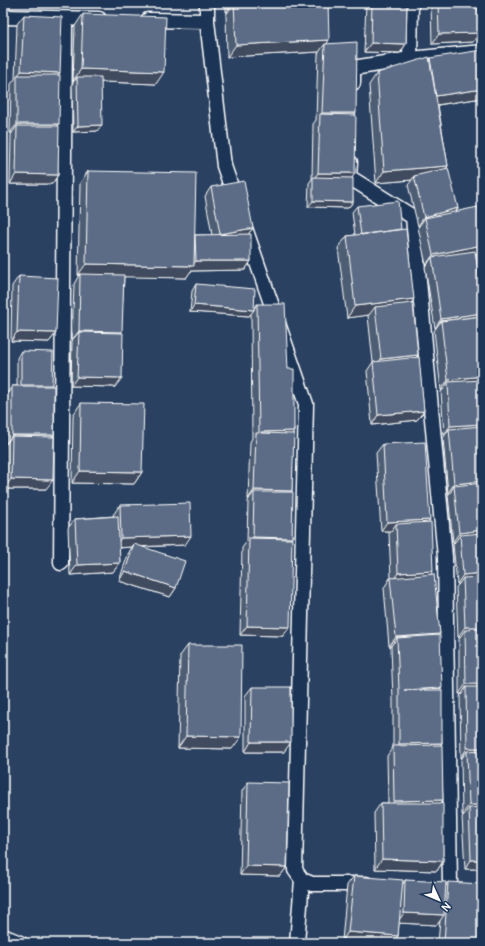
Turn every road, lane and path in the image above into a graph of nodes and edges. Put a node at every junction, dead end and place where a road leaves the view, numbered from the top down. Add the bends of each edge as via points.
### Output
1 (207, 3) edge
2 (411, 3) edge
3 (3, 18) edge
4 (65, 19) junction
5 (113, 20) edge
6 (136, 20) edge
7 (207, 21) junction
8 (482, 52) edge
9 (410, 59) junction
10 (352, 99) edge
11 (350, 146) edge
12 (60, 563) dead end
13 (302, 880) junction
14 (381, 884) edge
15 (435, 885) edge
16 (450, 885) junction
17 (466, 886) edge
18 (3, 936) edge
19 (20, 943) edge
20 (296, 943) edge

1 - 7 street
2 - 9 street
3 - 4 street
4 - 5 street
4 - 12 street
6 - 7 street
7 - 13 street via 224,166 306,404 295,870
8 - 9 street
9 - 10 street via 353,68
11 - 16 street via 349,177 413,217 445,557
13 - 14 street via 312,884
13 - 20 street
15 - 16 street
16 - 17 street
18 - 19 street

